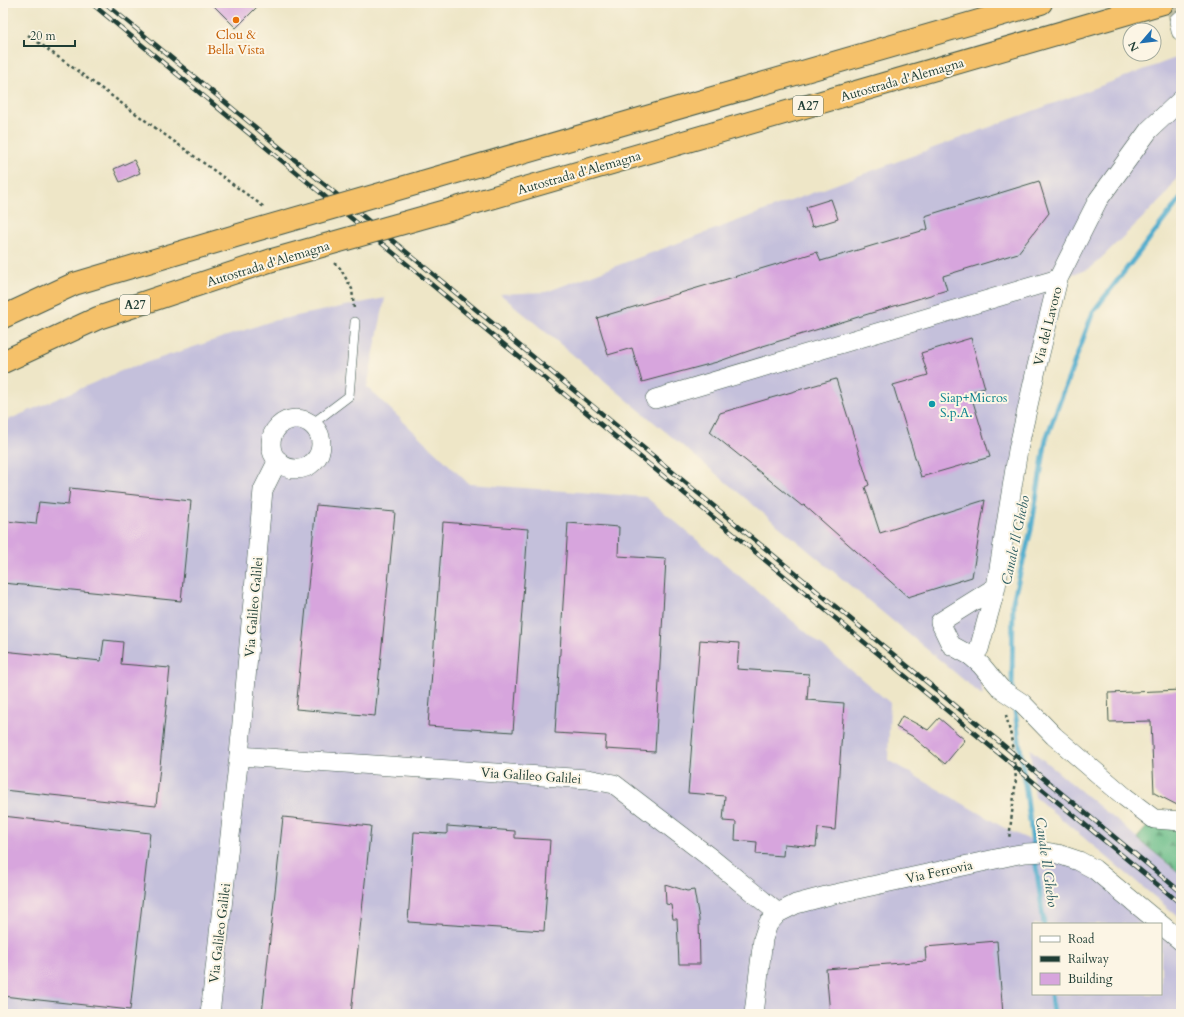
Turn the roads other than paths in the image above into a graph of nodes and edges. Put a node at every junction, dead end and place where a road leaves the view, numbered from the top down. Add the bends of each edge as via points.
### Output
1 (1041, 3) edge
2 (1163, 3) edge
3 (1181, 100) edge
4 (1058, 279) junction
5 (3, 317) edge
6 (355, 322) road end
7 (3, 362) edge
8 (655, 399) dead end
9 (312, 424) junction
10 (278, 460) junction
11 (996, 588) junction
12 (971, 656) junction
13 (239, 756) junction
14 (1181, 821) edge
15 (778, 913) junction
16 (1160, 923) edge
17 (1162, 925) edge
18 (1181, 941) edge
19 (210, 1014) edge
20 (754, 1014) edge

1 - 5 highway, bridge via 74,284
2 - 7 highway, Autostrada d'Alemagna / A27, bridge via 272,260 98,318
3 - 4 street, Via del Lavoro via 1150,130 1098,200
4 - 8 street
4 - 11 street, Via del Lavoro via 1018,450
6 - 9 lane via 349,396
9 - 10 street via 297,419 281,424 272,437 271,445
9 - 10 street via 321,438 319,454 315,461 300,469 292,469
10 - 13 street, Via Galileo Galilei via 263,490
11 - 12 street, Via del Lavoro via 979,649
11 - 12 street via 940,622 951,645
12 - 14 street via 1001,689 1022,702 1054,736 1125,797 1154,819
13 - 15 street, Via Galileo Galilei via 588,779 614,784 712,858
13 - 19 street, Via Galileo Galilei
15 - 16 street, Via Ferrovia via 796,904 830,895 1020,854 1046,852 1094,868
15 - 20 street, Via Ferrovia via 768,924 763,939
17 - 18 street, Via Ferrovia

